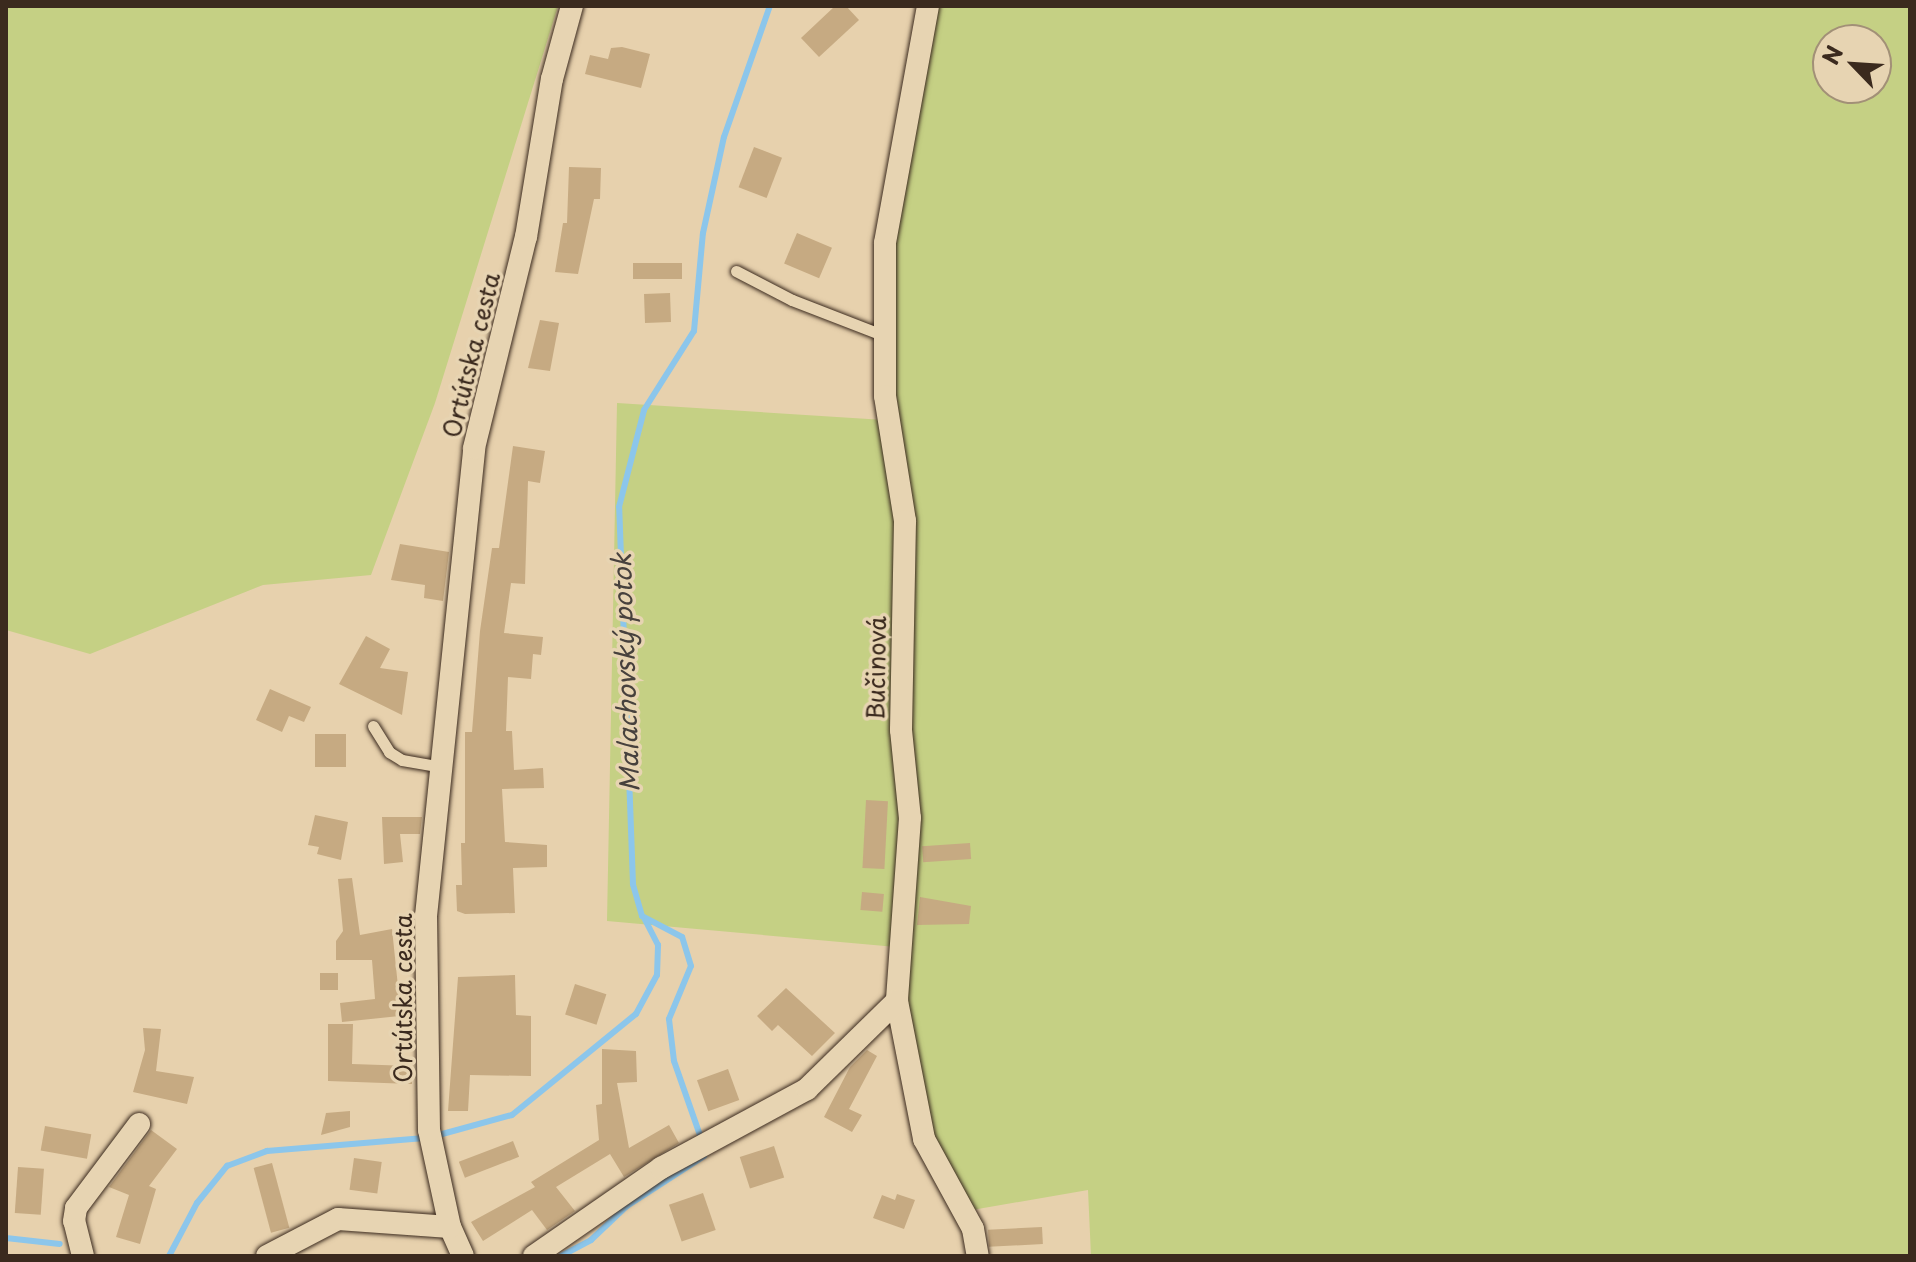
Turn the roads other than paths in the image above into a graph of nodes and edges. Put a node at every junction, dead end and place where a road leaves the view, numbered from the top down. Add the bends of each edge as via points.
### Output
1 (572, 6) edge
2 (928, 6) edge
3 (736, 271) dead end
4 (885, 336) junction
5 (373, 726) dead end
6 (441, 767) junction
7 (897, 1001) junction
8 (139, 1124) dead end
9 (450, 1227) junction
10 (83, 1256) edge
11 (267, 1256) edge
12 (463, 1256) edge
13 (534, 1256) edge
14 (978, 1256) edge

1 - 6 street, Ortútska cesta via 550,91 526,237 474,448
2 - 4 street, Bučinová via 885,243
3 - 4 lane via 792,300
4 - 7 street, Bučinová via 885,396 905,521 901,730 910,818
5 - 6 lane via 389,752 402,760
6 - 9 street, Ortútska cesta via 424,960 430,1138
7 - 13 street via 807,1089 701,1145
7 - 14 street, Bučinová via 924,1139 973,1229
8 - 10 street via 76,1208
9 - 11 street via 338,1219
9 - 12 street, Ortútska cesta

